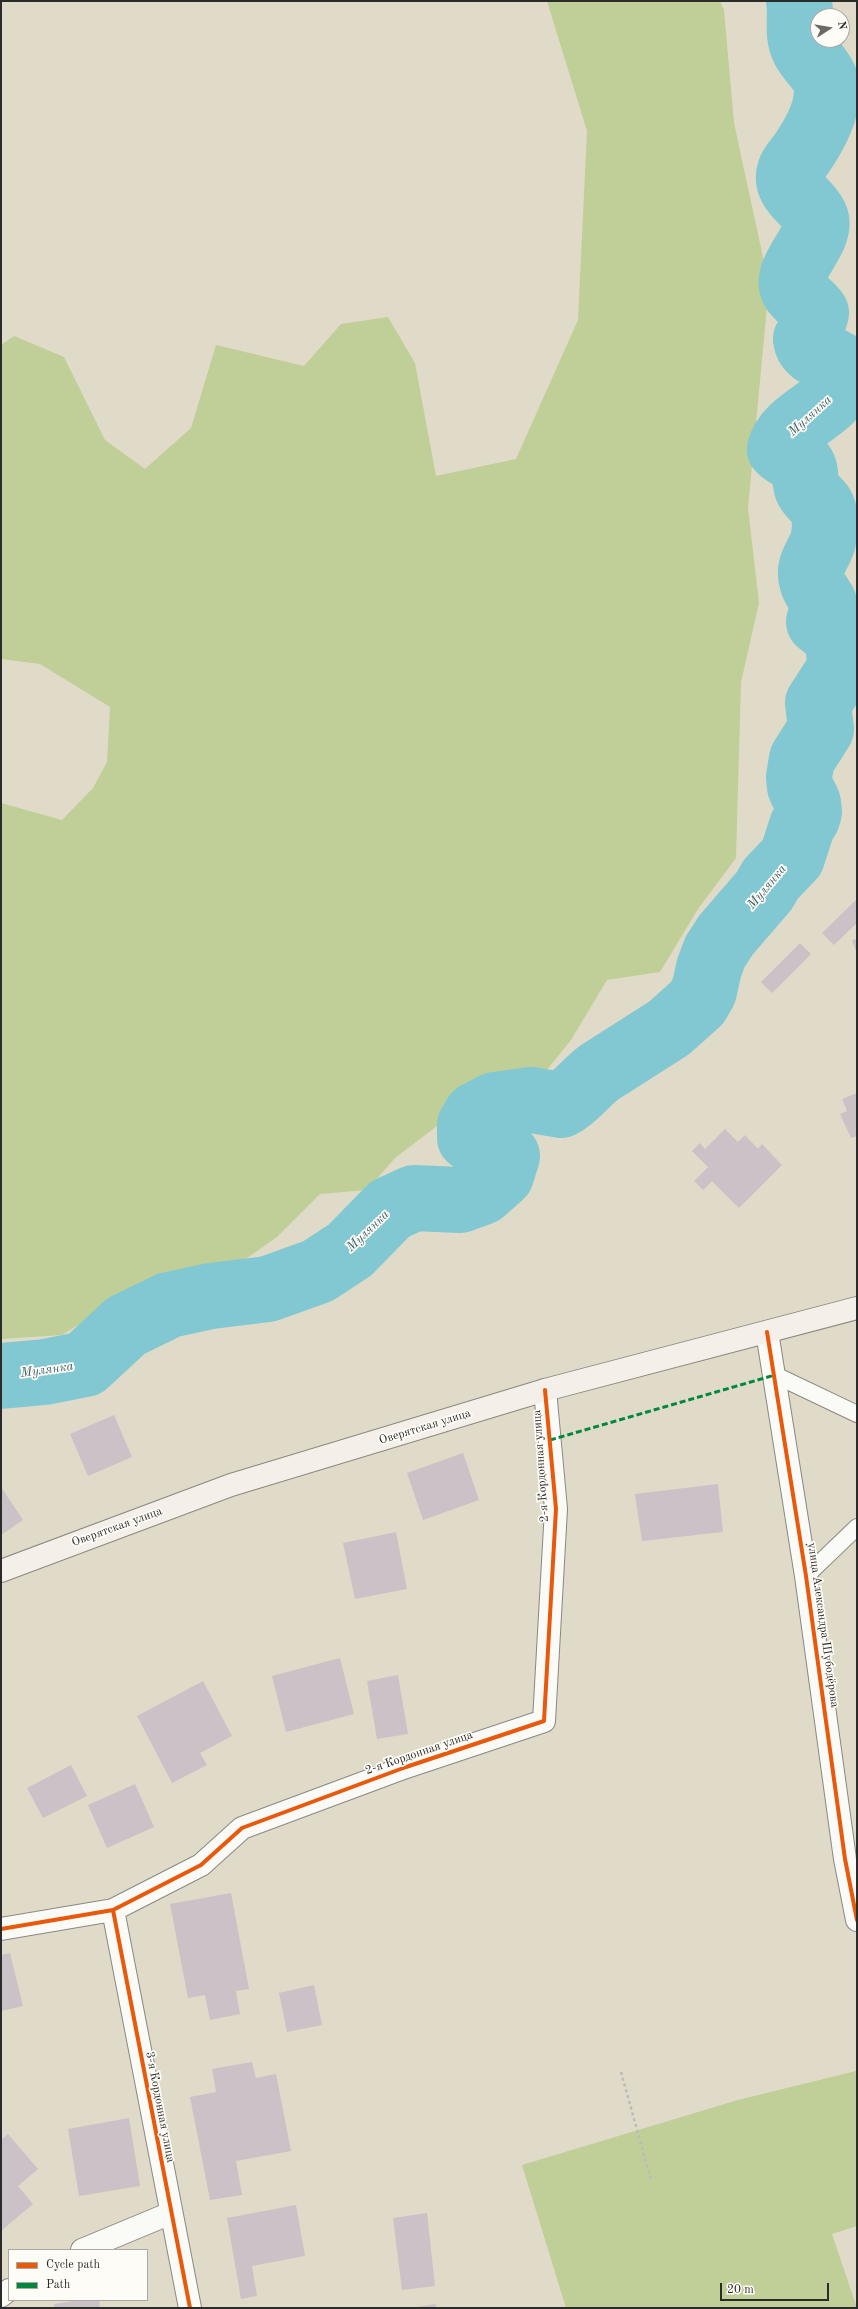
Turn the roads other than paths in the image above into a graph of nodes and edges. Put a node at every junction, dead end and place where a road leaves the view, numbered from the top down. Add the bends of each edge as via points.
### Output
1 (857, 1308) edge
2 (767, 1332) junction
3 (775, 1375) junction
4 (545, 1390) junction
5 (857, 1414) edge
6 (857, 1527) edge
7 (1, 1571) edge
8 (806, 1576) junction
9 (113, 1910) junction
10 (857, 1916) edge
11 (1, 1929) edge
12 (171, 2213) junction
13 (84, 2249) edge
14 (190, 2308) edge

1 - 2 main road, Оверятская улица
2 - 3 street, улица Александра Шубодёрова
2 - 4 main road, Оверятская улица
3 - 5 lane
3 - 8 street, улица Александра Шубодёрова
4 - 7 main road, Оверятская улица via 231,1485
4 - 9 street, 2-я Кордонная улица via 556,1509 544,1721 406,1767 242,1828 201,1865
6 - 8 lane
8 - 10 street, улица Александра Шубодёрова via 845,1858
9 - 11 street, 2-я Кордонная улица
9 - 12 street, 3-я Кордонная улица
12 - 13 street
12 - 14 street, 3-я Кордонная улица

